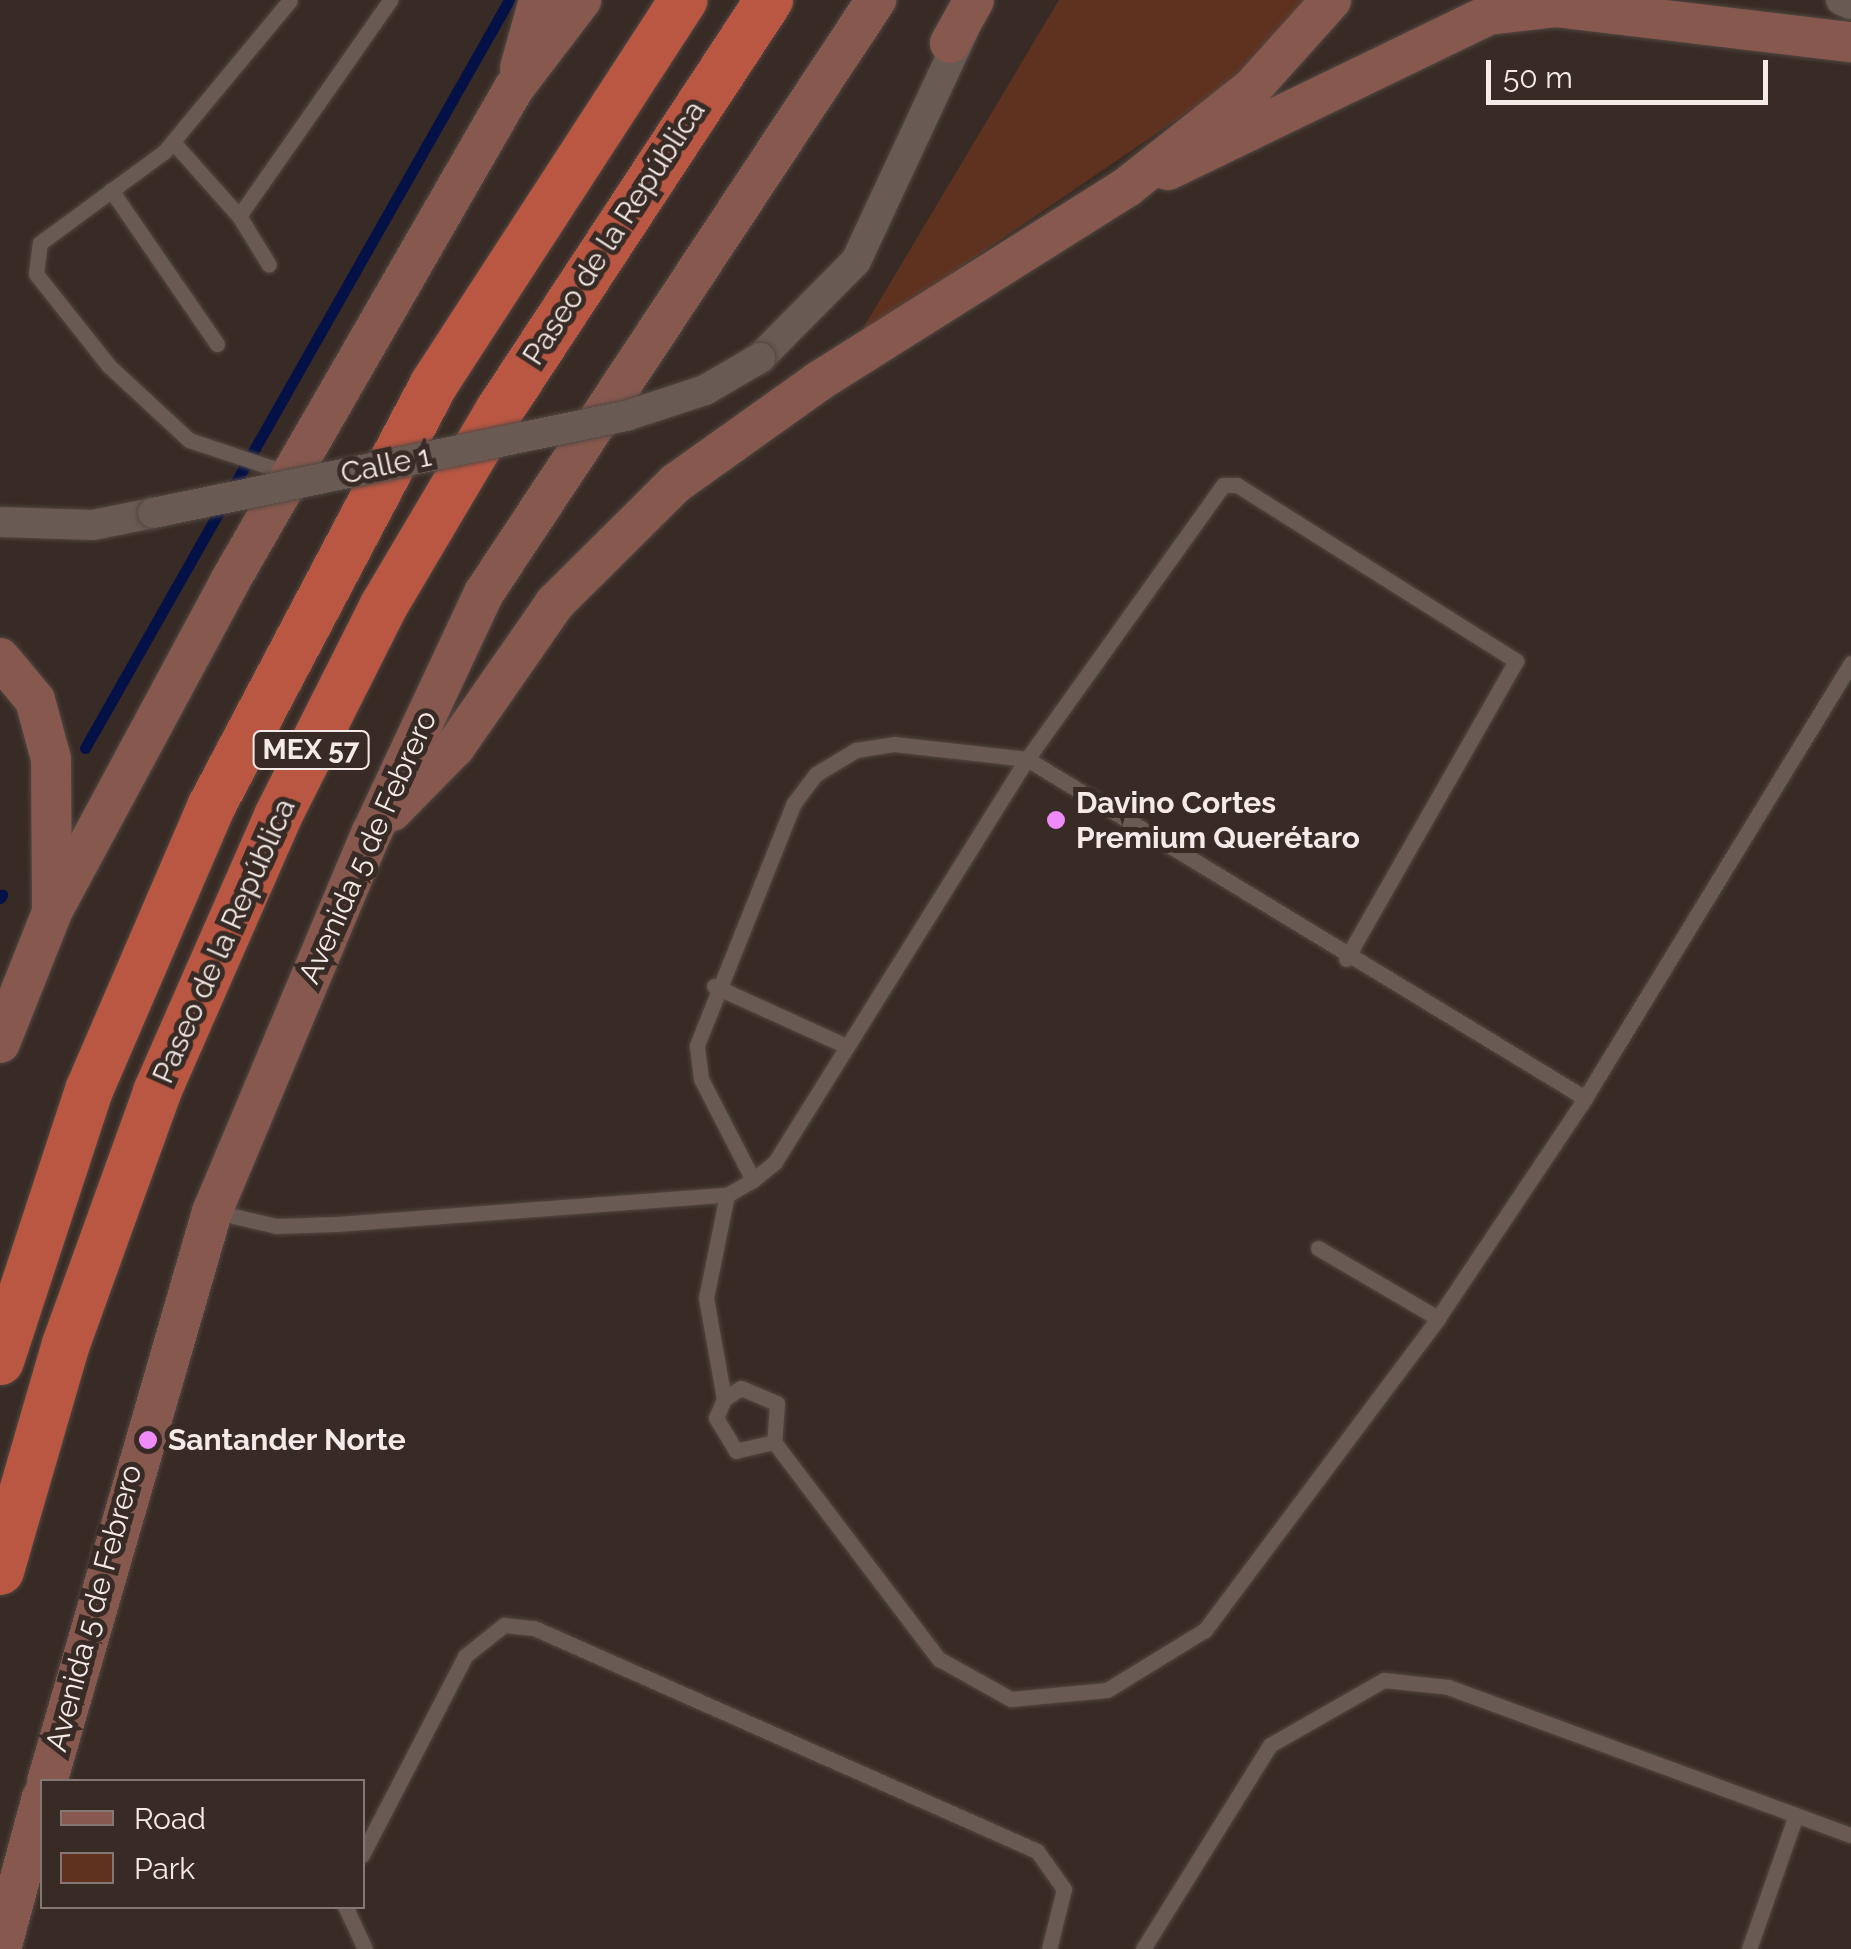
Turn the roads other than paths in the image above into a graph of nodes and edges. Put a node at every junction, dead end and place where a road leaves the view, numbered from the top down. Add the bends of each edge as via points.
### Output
1 (290, 0) edge
2 (390, 0) edge
3 (539, 0) edge
4 (581, 0) edge
5 (683, 0) edge
6 (769, 0) edge
7 (876, 0) edge
8 (974, 0) edge
9 (990, 0) edge
10 (1330, 0) edge
11 (1840, 0) edge
12 (1851, 4) edge
13 (1851, 42) edge
14 (950, 44) junction
15 (514, 88) junction
16 (174, 142) junction
17 (1127, 187) junction
18 (110, 190) junction
19 (239, 216) junction
20 (269, 265) dead end
21 (218, 344) dead end
22 (292, 474) junction
23 (0, 522) edge
24 (0, 658) edge
25 (1851, 662) edge
26 (1027, 759) junction
27 (372, 832) junction
28 (52, 912) junction
29 (1346, 959) junction
30 (714, 986) junction
31 (0, 1042) edge
32 (846, 1046) junction
33 (1585, 1098) junction
34 (753, 1180) junction
35 (727, 1195) junction
36 (212, 1212) junction
37 (1318, 1248) dead end
38 (1438, 1318) junction
39 (0, 1360) edge
40 (724, 1399) junction
41 (774, 1442) junction
42 (0, 1571) edge
43 (47, 1779) edge
44 (40, 1803) edge
45 (1796, 1815) junction
46 (1851, 1835) edge
47 (365, 1849) edge
48 (346, 1909) edge
49 (1, 1949) edge
50 (365, 1949) edge
51 (1049, 1949) edge
52 (1143, 1949) edge
53 (1749, 1949) edge

1 - 16 lane
2 - 19 lane
3 - 15 main road
4 - 15 main road
5 - 39 highway, Paseo de la República / MEX 57 via 434,384 211,808 90,1088
6 - 42 highway, Paseo de la República / MEX 57 via 499,411 383,607 278,816 157,1092 66,1344
7 - 27 main road, Avenida 5 de Febrero via 484,593
8 - 14 main road
9 - 14 street
10 - 17 main road via 1253,87
11 - 12 street
13 - 17 main road via 1556,7 1488,14
14 - 23 street, Calle 1, bridge via 890,200 856,261 760,358 705,390 626,416 93,525
15 - 22 main road
16 - 18 lane
16 - 19 lane
17 - 27 main road via 818,381 676,483 555,603 456,747
18 - 21 lane
18 - 22 lane via 40,243 36,274 110,366 189,440
19 - 20 lane
22 - 28 main road
24 - 28 main road via 35,700 51,759
25 - 33 lane
26 - 29 lane
26 - 29 lane via 1223,485 1237,485 1512,655 1514,668
26 - 30 lane via 894,744 856,750 816,774
26 - 32 lane
27 - 36 main road, Avenida 5 de Febrero
28 - 31 main road
29 - 33 lane
30 - 32 lane
30 - 34 lane via 697,1044 700,1079
32 - 34 lane
33 - 38 lane
34 - 35 lane
35 - 36 lane via 306,1225
35 - 40 lane via 706,1298
36 - 43 main road, Avenida 5 de Febrero
37 - 38 lane
38 - 41 lane via 1205,1630 1107,1690 1011,1699 939,1659
40 - 41 lane via 741,1388 777,1403
40 - 41 lane via 720,1438 757,1453
44 - 49 main road
45 - 46 lane
45 - 52 lane via 1448,1687 1384,1680 1270,1746
45 - 53 lane
47 - 51 lane via 465,1656 504,1626 534,1628 1036,1851 1064,1889
48 - 50 lane

